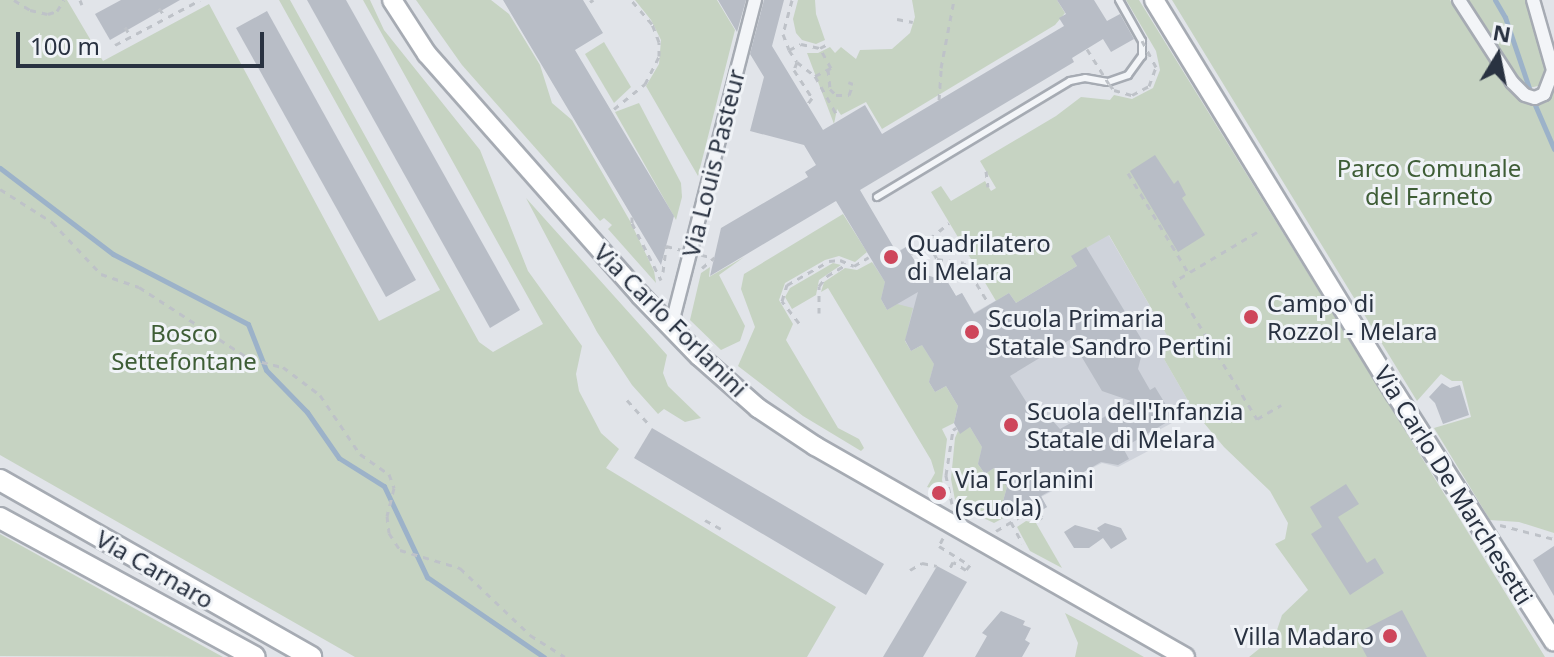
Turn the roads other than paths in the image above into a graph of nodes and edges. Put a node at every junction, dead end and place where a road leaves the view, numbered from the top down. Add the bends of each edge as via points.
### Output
1 (392, 0) edge
2 (755, 0) edge
3 (1119, 0) edge
4 (1154, 0) edge
5 (1459, 0) edge
6 (1533, 0) edge
7 (877, 197) dead end
8 (671, 327) junction
9 (0, 480) edge
10 (0, 518) edge
11 (241, 618) junction
12 (188, 621) junction
13 (1554, 642) edge
14 (255, 657) edge
15 (311, 657) edge
16 (1185, 657) edge

1 - 8 main road, Via Carlo Forlanini via 447,76
2 - 8 street, Via Louis Pasteur
3 - 7 lane via 1142,41 1142,56 1120,81 1070,81
4 - 13 main road, Via Carlo De Marchesetti
5 - 6 street via 1512,82 1535,98 1544,94 1553,70
8 - 16 main road, Via Carlo Forlanini via 758,408 815,446
9 - 11 main road, Via Carnaro
10 - 12 main road
11 - 12 main road via 230,626
11 - 15 main road, Via Carnaro
12 - 14 main road

